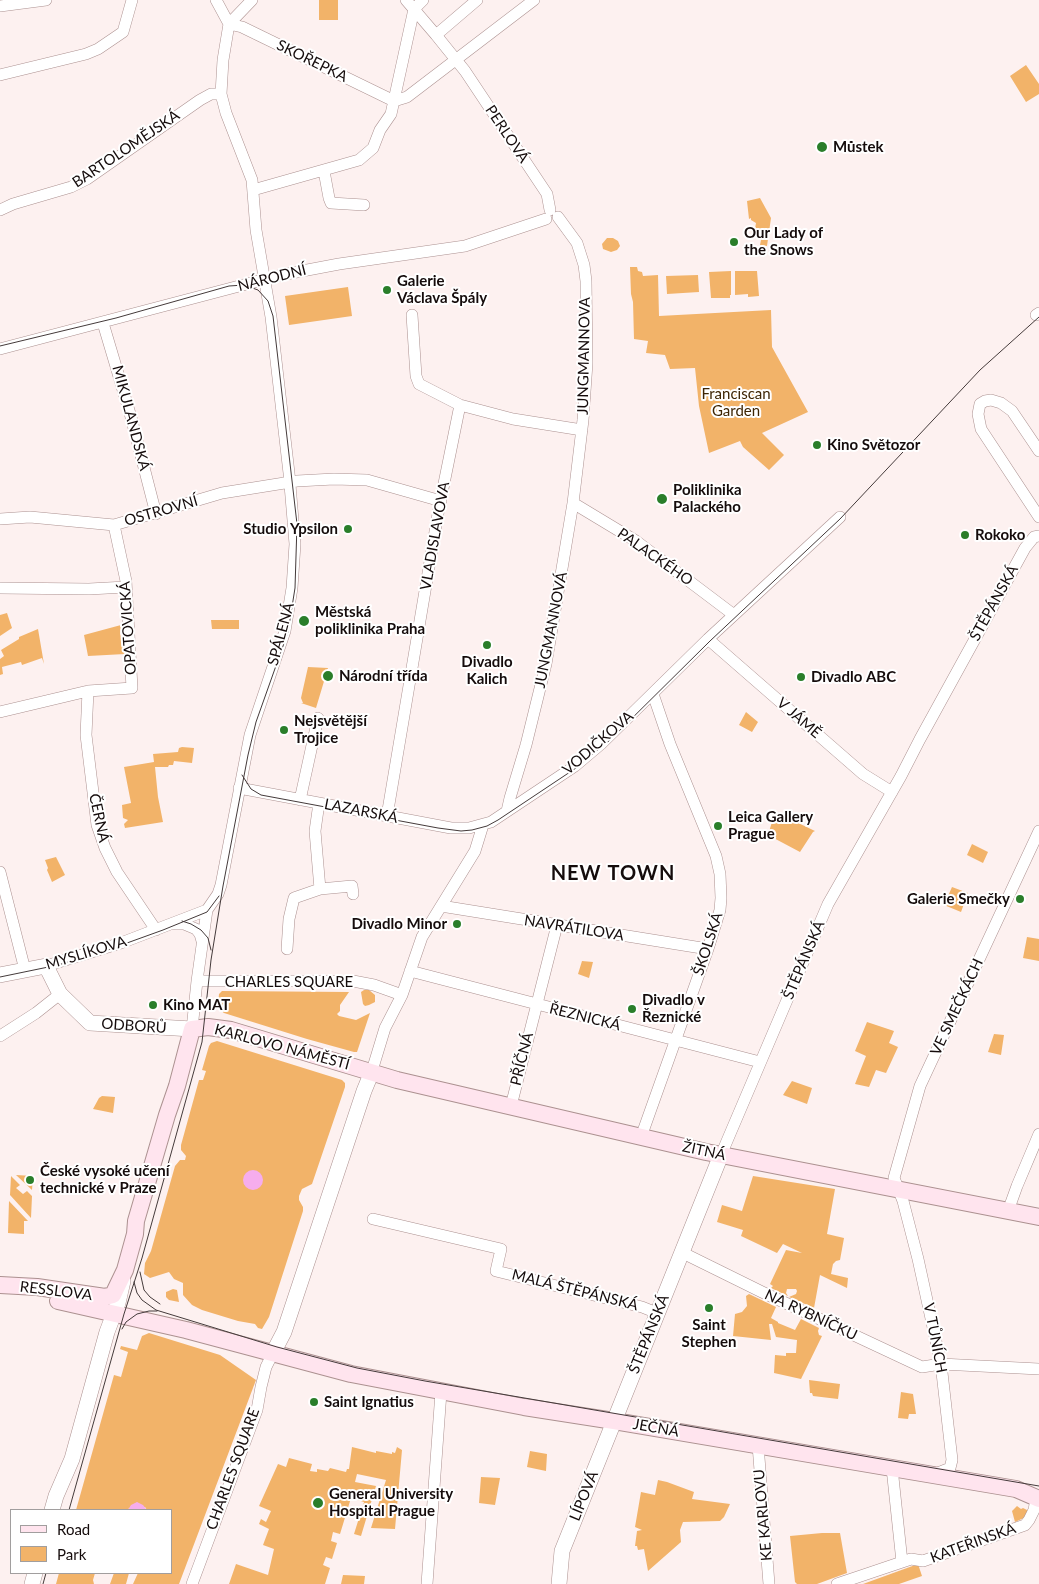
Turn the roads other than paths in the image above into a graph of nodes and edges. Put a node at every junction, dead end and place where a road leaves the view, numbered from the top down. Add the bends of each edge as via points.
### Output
1 (46, 0) edge
2 (132, 0) edge
3 (216, 0) edge
4 (252, 0) edge
5 (424, 0) edge
6 (477, 0) edge
7 (534, 0) edge
8 (410, 4) edge
9 (0, 6) edge
10 (230, 24) junction
11 (436, 34) junction
12 (457, 60) junction
13 (0, 75) edge
14 (221, 94) junction
15 (394, 101) junction
16 (324, 171) junction
17 (253, 190) junction
18 (364, 205) dead end
19 (0, 210) edge
20 (552, 215) junction
21 (265, 279) junction
22 (412, 315) dead end
23 (103, 322) junction
24 (0, 349) edge
25 (460, 405) junction
26 (582, 430) junction
27 (1039, 452) edge
28 (290, 482) junction
29 (441, 501) junction
30 (573, 503) junction
31 (156, 514) junction
32 (840, 517) dead end
33 (1039, 517) edge
34 (0, 519) edge
35 (114, 525) junction
36 (1039, 536) edge
37 (126, 587) junction
38 (0, 588) edge
39 (734, 615) junction
40 (708, 639) junction
41 (88, 691) junction
42 (653, 694) junction
43 (0, 712) edge
44 (318, 718) dead end
45 (239, 788) junction
46 (892, 792) junction
47 (300, 800) junction
48 (319, 803) junction
49 (507, 812) junction
50 (387, 816) junction
51 (482, 825) junction
52 (1039, 831) edge
53 (0, 872) edge
54 (320, 889) junction
55 (353, 894) dead end
56 (441, 906) junction
57 (207, 910) junction
58 (171, 924) junction
59 (557, 925) junction
60 (156, 930) junction
61 (202, 941) junction
62 (287, 949) dead end
63 (708, 949) junction
64 (46, 966) junction
65 (25, 970) junction
66 (410, 971) junction
67 (0, 975) edge
68 (197, 981) junction
69 (60, 994) junction
70 (402, 995) junction
71 (536, 1005) junction
72 (192, 1029) junction
73 (0, 1036) edge
74 (674, 1040) junction
75 (760, 1062) junction
76 (371, 1074) junction
77 (510, 1106) junction
78 (1039, 1134) edge
79 (641, 1137) junction
80 (721, 1155) junction
81 (899, 1189) junction
82 (1008, 1211) junction
83 (1039, 1217) edge
84 (373, 1219) dead end
85 (682, 1253) junction
86 (125, 1270) junction
87 (0, 1285) edge
88 (0, 1294) edge
89 (657, 1313) junction
90 (114, 1314) junction
91 (273, 1353) junction
92 (941, 1364) junction
93 (1039, 1369) edge
94 (441, 1392) junction
95 (616, 1415) junction
96 (758, 1445) junction
97 (892, 1468) junction
98 (930, 1475) junction
99 (1037, 1499) edge
100 (52, 1509) edge
101 (902, 1562) junction
102 (192, 1584) edge
103 (427, 1584) edge
104 (559, 1584) edge
105 (769, 1584) edge
106 (837, 1584) edge

1 - 9 street
2 - 13 street via 123,32 98,49
3 - 10 street
4 - 10 street
5 - 8 street
6 - 11 street
7 - 12 street
8 - 11 street, PERLOVÁ
8 - 15 street
10 - 14 street, SPÁLENÁ
10 - 15 street, SKOŘEPKA
11 - 12 street, PERLOVÁ
12 - 15 street via 407,97
12 - 20 street, PERLOVÁ via 547,194
14 - 17 street, SPÁLENÁ
14 - 19 street, BARTOLOMĚJSKÁ via 211,94 200,100 71,188
15 - 16 street via 391,114 368,154
16 - 17 street
16 - 18 street via 332,203
17 - 21 street, SPÁLENÁ
20 - 21 street, NÁRODNÍ via 450,250 339,264
20 - 26 street, JUNGMANNOVA via 571,232 584,265 587,363
21 - 23 street, NÁRODNÍ
21 - 28 street, SPÁLENÁ
22 - 25 street via 419,384
23 - 24 street, NÁRODNÍ
23 - 31 street, MIKULANDSKÁ
25 - 26 street via 513,419
25 - 29 street, VLADISLAVOVA
26 - 30 street, JUNGMANNOVA
27 - 33 street via 1012,411 991,400 980,404 981,429
28 - 29 street, OSTROVNÍ via 367,480
28 - 31 street, OSTROVNÍ via 222,493
28 - 45 street, SPÁLENÁ via 295,540 289,609 282,642 254,721
29 - 50 street, VLADISLAVOVA
30 - 39 street, PALACKÉHO via 636,541
30 - 49 street, JUNGMANNOVÁ via 546,664
31 - 35 street, OSTROVNÍ
32 - 39 street, VODIČKOVA
34 - 35 street, OSTROVNÍ via 30,517
35 - 37 street, OPATOVICKÁ
36 - 46 street, ŠTĚPÁNSKÁ via 1028,543 1017,561
37 - 38 street
37 - 41 street, OPATOVICKÁ via 132,688
39 - 40 street, VODIČKOVA
40 - 42 street, VODIČKOVA
40 - 46 street, V JÁMĚ via 863,774
41 - 43 street, OPATOVICKÁ
41 - 60 street, ČERNÁ via 86,735 97,825 117,872
42 - 49 street, VODIČKOVA via 575,766
42 - 63 street, ŠKOLSKÁ via 716,856 720,874 721,903
44 - 47 street
45 - 47 street, LAZARSKÁ
45 - 57 street, SPÁLENÁ via 221,885
46 - 75 street, ŠTĚPÁNSKÁ via 828,904
47 - 48 street, LAZARSKÁ
48 - 50 street, LAZARSKÁ
48 - 54 street via 315,831
49 - 51 street, VODIČKOVA
50 - 51 street, LAZARSKÁ via 451,828
51 - 56 street via 475,851
52 - 81 street, VE SMEČKÁCH via 920,1086 894,1178
53 - 65 street
54 - 55 street via 352,886
54 - 62 street via 294,898
56 - 59 street, NAVRÁTILOVA
56 - 66 street via 422,937
57 - 58 street, MYSLÍKOVA
57 - 61 street, SPÁLENÁ
58 - 60 street, MYSLÍKOVA
58 - 61 street via 192,927
59 - 63 street, NAVRÁTILOVA
59 - 71 street, PŘÍČNÁ
60 - 64 street, MYSLÍKOVA
61 - 68 street, SPÁLENÁ
63 - 74 street, ŠKOLSKÁ
64 - 65 street, MYSLÍKOVA
64 - 69 street, ODBORŮ
65 - 67 street, MYSLÍKOVA
66 - 70 street
66 - 71 street, ŘEZNICKÁ
68 - 70 street, CHARLES SQUARE via 353,981
68 - 72 street
69 - 72 street, ODBORŮ via 90,1023
69 - 73 street
70 - 76 street, CHARLES SQUARE via 386,1028
71 - 74 street, ŘEZNICKÁ
71 - 77 street, PŘÍČNÁ
72 - 76 main road, KARLOVO NÁMĚSTÍ via 212,1027 231,1030
72 - 86 main road
74 - 75 street, ŘEZNICKÁ
74 - 79 street, ŠKOLSKÁ
75 - 80 street, ŠTĚPÁNSKÁ
76 - 77 main road, ŽITNÁ
76 - 91 street, CHARLES SQUARE via 284,1332
77 - 79 main road, ŽITNÁ
78 - 82 street
79 - 80 main road, ŽITNÁ
80 - 81 main road, ŽITNÁ
80 - 85 street, ŠTĚPÁNSKÁ
81 - 82 main road, ŽITNÁ
81 - 92 street, V TŮNÍCH
82 - 83 main road, ŽITNÁ
84 - 89 street, MALÁ ŠTĚPÁNSKÁ via 501,1249 496,1271
85 - 89 street, ŠTĚPÁNSKÁ
85 - 92 street, NA RYBNÍČKU via 922,1367
86 - 87 main road, RESSLOVA via 115,1292 108,1297
86 - 90 street
88 - 90 main road, RESSLOVA via 44,1298
89 - 95 street, ŠTĚPÁNSKÁ
90 - 91 main road
90 - 100 street via 72,1459
91 - 94 main road, JEČNÁ via 351,1374
91 - 102 street, CHARLES SQUARE via 260,1387 257,1410
92 - 93 street, NA RYBNÍČKU
92 - 98 street, V TŮNÍCH via 952,1460 950,1468
94 - 95 main road, JEČNÁ
94 - 103 street
95 - 96 main road, JEČNÁ
95 - 104 street, LÍPOVÁ via 562,1551
96 - 97 main road, JEČNÁ
96 - 105 street, KE KARLOVU
97 - 98 main road, JEČNÁ
97 - 101 street
98 - 99 main road, JEČNÁ via 1016,1489
99 - 101 street, KATEŘINSKÁ via 1030,1520 1025,1524 923,1561 911,1559
101 - 106 street, KATEŘINSKÁ

